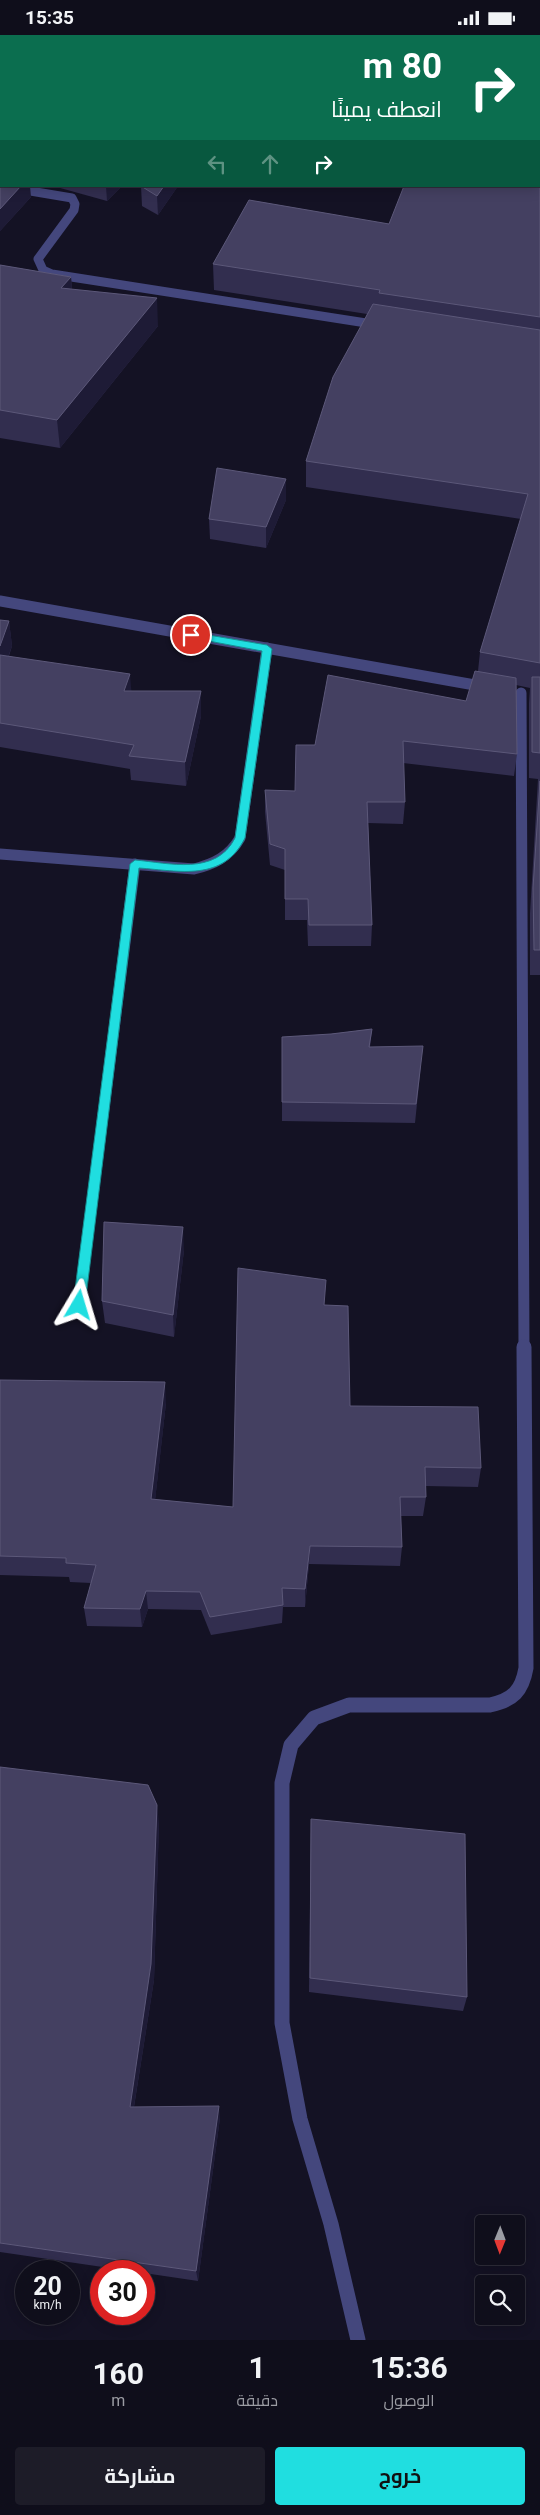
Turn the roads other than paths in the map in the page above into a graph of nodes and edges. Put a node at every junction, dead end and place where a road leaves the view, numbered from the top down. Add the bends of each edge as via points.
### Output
1 (0, 187) edge
2 (384, 326) edge
3 (0, 601) edge
4 (267, 649) junction
5 (0, 854) edge
6 (135, 864) junction
7 (79, 1305) dead end
8 (358, 2340) edge

1 - 2 street via 72,198 74,210 38,259 43,270 52,275
3 - 4 street
4 - 6 street via 240,838 235,848 218,861 194,869
4 - 8 street via 516,692 524,1686 508,1702 490,1705 349,1705 314,1718 291,1745 282,1783 282,2023 300,2119 331,2224
5 - 6 street
6 - 7 street

